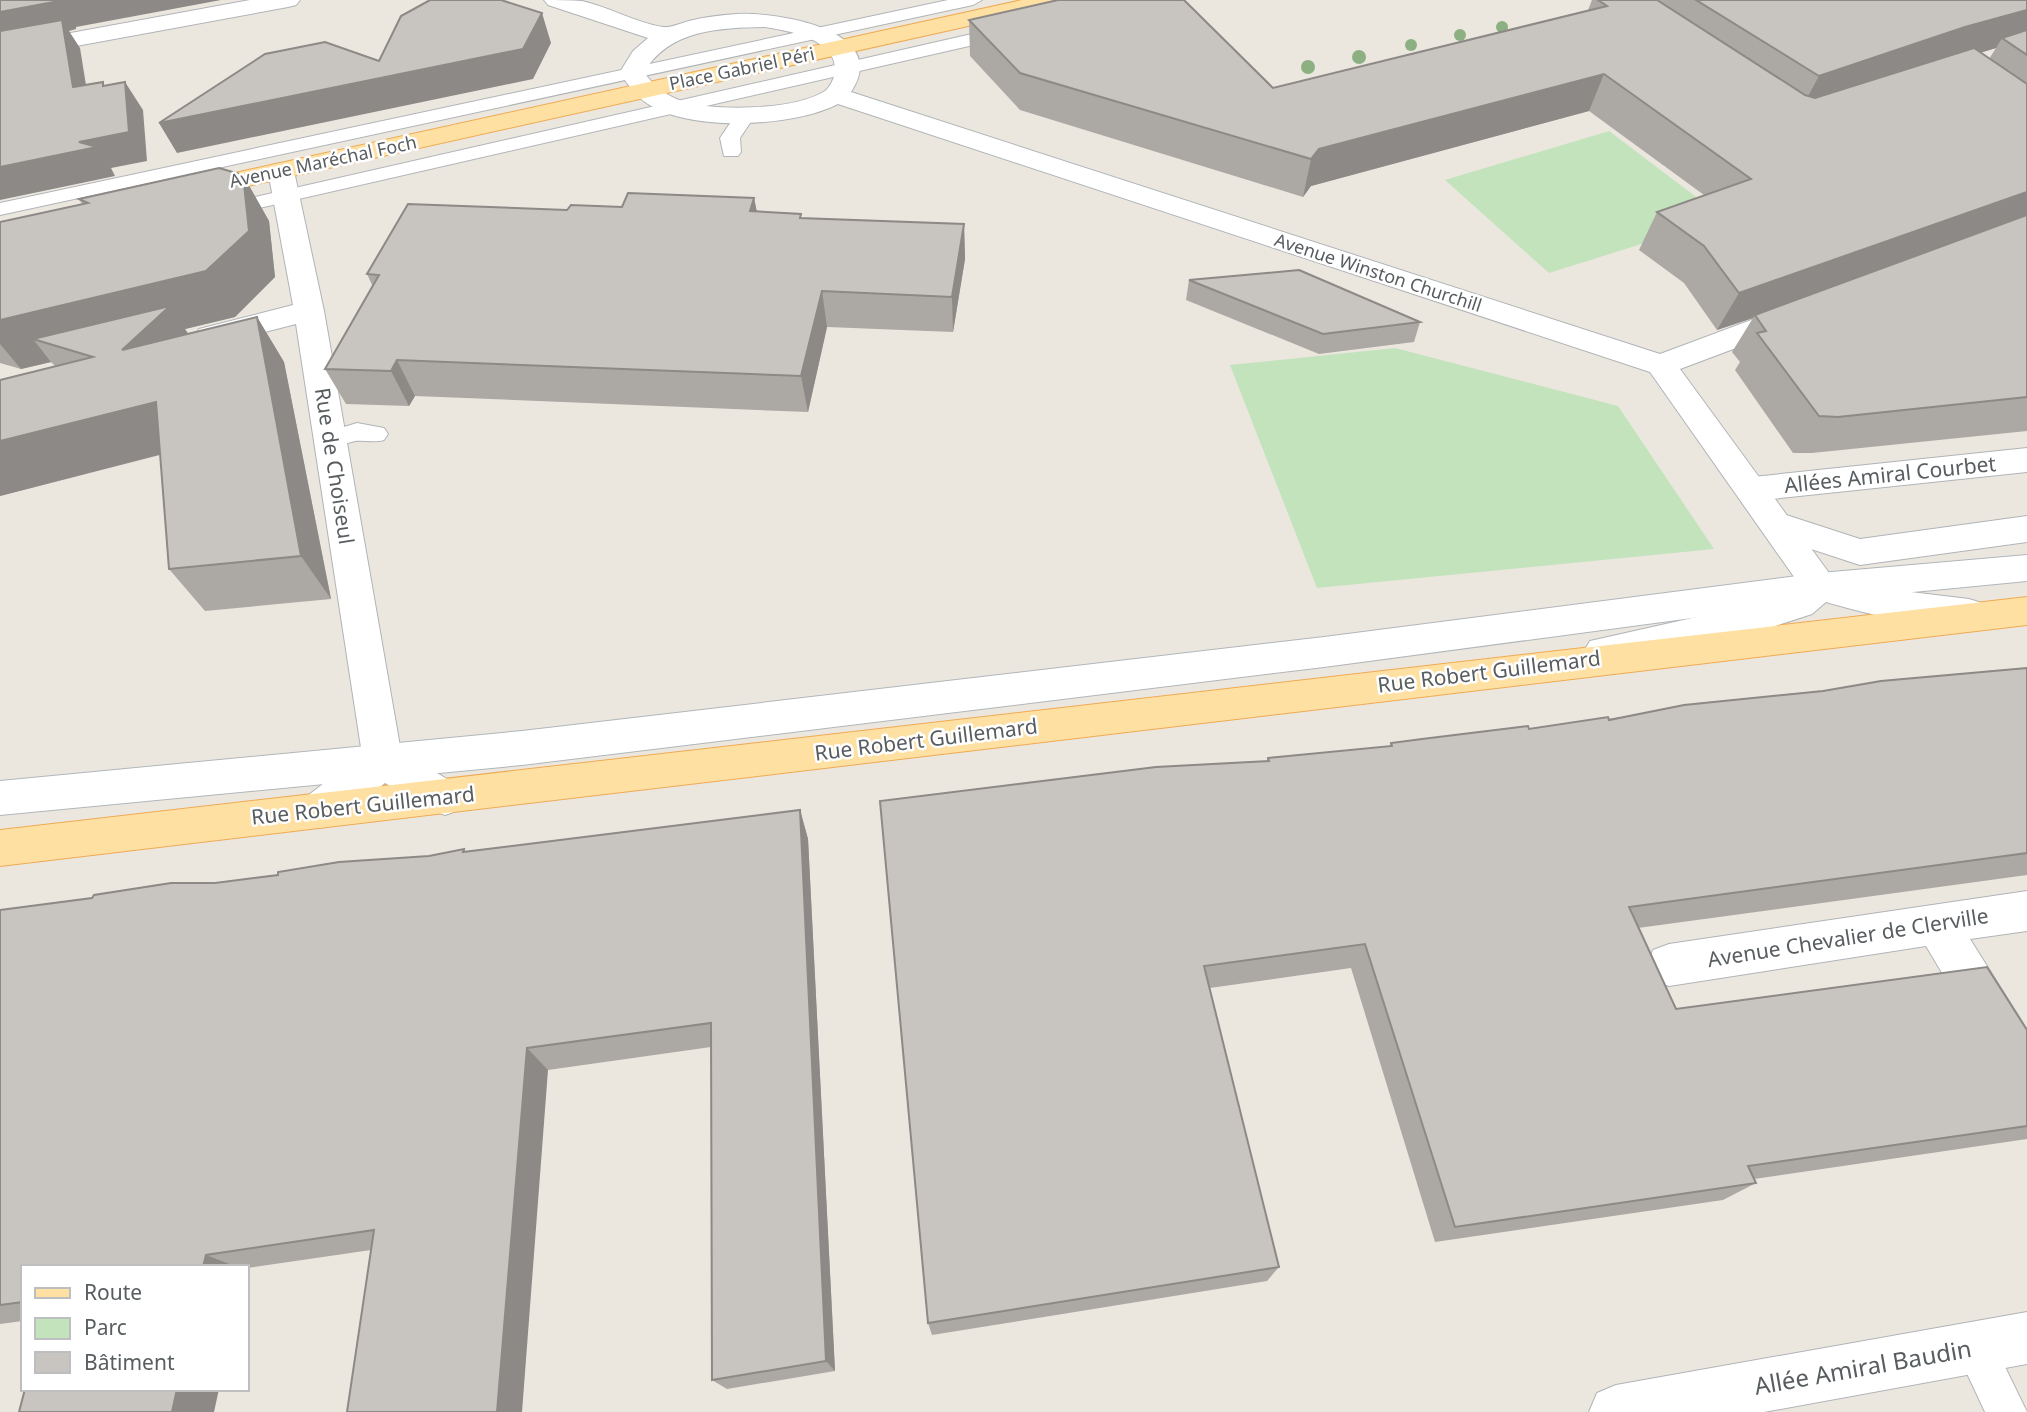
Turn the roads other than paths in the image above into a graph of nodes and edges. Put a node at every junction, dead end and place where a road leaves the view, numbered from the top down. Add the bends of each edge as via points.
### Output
1 (288, 0) edge
2 (556, 0) edge
3 (973, 0) edge
4 (1054, 0) edge
5 (1025, 28) edge
6 (817, 33) junction
7 (667, 36) junction
8 (0, 52) edge
9 (843, 58) junction
10 (638, 82) junction
11 (835, 95) junction
12 (675, 108) junction
13 (746, 114) junction
14 (730, 152) dead end
15 (284, 184) junction
16 (0, 209) edge
17 (205, 214) edge
18 (0, 232) edge
19 (1818, 306) edge
20 (309, 311) junction
21 (188, 341) edge
22 (1661, 365) junction
23 (375, 434) dead end
24 (330, 440) junction
25 (2027, 460) edge
26 (1752, 489) junction
27 (1780, 526) junction
28 (2027, 529) edge
29 (2027, 568) edge
30 (1821, 587) junction
31 (2011, 613) edge
32 (1523, 668) junction
33 (383, 761) junction
34 (445, 798) junction
35 (0, 799) edge
36 (320, 810) junction
37 (0, 848) edge
38 (2027, 911) edge
39 (1936, 924) junction
40 (1669, 965) dead end
41 (2027, 1072) edge
42 (2027, 1338) edge
43 (1975, 1348) junction
44 (1616, 1412) edge
45 (2007, 1412) edge

1 - 8 street
2 - 7 street
3 - 6 lane
4 - 9 main road
5 - 9 lane
6 - 7 street, Place Gabriel Péri via 765,20 731,21
6 - 9 street, Place Gabriel Péri
6 - 10 lane
7 - 10 street, Place Gabriel Péri via 637,59
9 - 10 main road, Place Gabriel Péri
9 - 11 street, Place Gabriel Péri via 845,82
9 - 12 lane
10 - 12 street, Place Gabriel Péri
10 - 15 main road, Avenue Maréchal Foch
10 - 16 lane
11 - 13 street, Place Gabriel Péri via 799,107
11 - 22 street, Avenue Winston Churchill
12 - 13 street, Place Gabriel Péri
12 - 15 lane
13 - 14 lane via 730,138
15 - 17 lane
15 - 18 main road, Avenue Maréchal Foch
15 - 20 street, Rue de Choiseul
19 - 22 street
20 - 21 street
20 - 24 street, Rue de Choiseul
22 - 26 street
23 - 24 lane via 358,432
24 - 33 street, Rue de Choiseul
25 - 26 street, Allées Amiral Courbet
26 - 27 street
27 - 28 street, Allées Amiral Courbet via 1860,552
27 - 30 street
29 - 30 street, Rue Robert Guillemard
30 - 31 street via 1913,609
30 - 32 street via 1798,604 1760,617
30 - 33 street, Rue Robert Guillemard via 1311,654
31 - 32 main road, Rue Robert Guillemard
32 - 34 main road, Rue Robert Guillemard
33 - 34 street
33 - 35 street, Rue Robert Guillemard
33 - 36 street
34 - 36 main road, Rue Robert Guillemard
36 - 37 main road, Rue Robert Guillemard
38 - 39 street, Avenue Chevalier de Clerville
39 - 40 street, Avenue Chevalier de Clerville
39 - 41 street
42 - 43 street, Allée Amiral Baudin
43 - 44 street, Allée Amiral Baudin
43 - 45 lane

